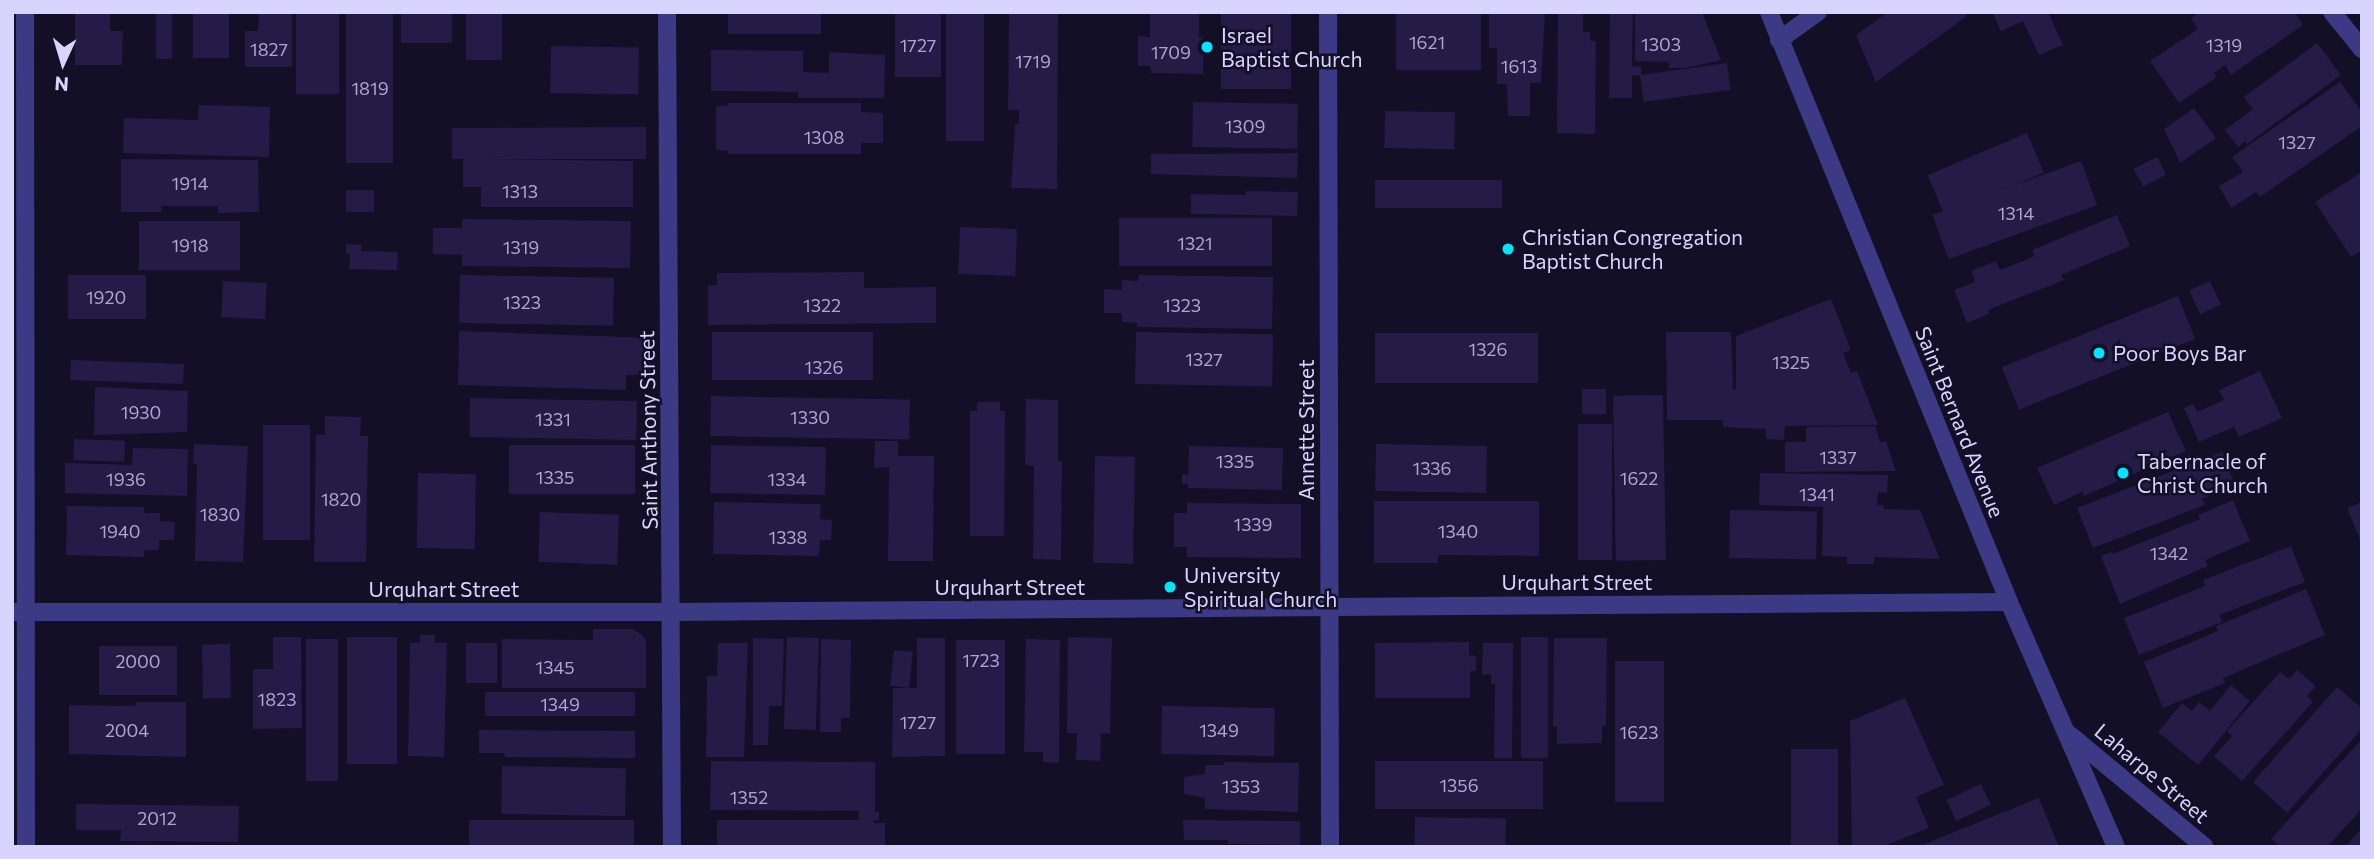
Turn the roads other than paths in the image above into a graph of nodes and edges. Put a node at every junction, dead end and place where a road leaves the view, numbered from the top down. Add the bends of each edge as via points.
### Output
1 (25, 12) edge
2 (667, 12) edge
3 (1328, 12) edge
4 (1769, 12) edge
5 (1818, 12) edge
6 (2332, 12) edge
7 (1779, 40) junction
8 (2362, 48) edge
9 (2009, 602) junction
10 (1329, 607) junction
11 (19, 612) edge
12 (672, 612) junction
13 (2070, 735) junction
14 (26, 847) edge
15 (672, 847) edge
16 (1330, 847) edge
17 (2116, 847) edge
18 (2205, 847) edge

1 - 11 street
2 - 12 street, Saint Anthony Street
3 - 10 street, Annette Street
4 - 7 street, Saint Bernard Avenue
5 - 7 street
6 - 8 street
7 - 9 street, Saint Bernard Avenue
9 - 10 street, Urquhart Street
9 - 13 street, Saint Bernard Avenue
10 - 12 street, Urquhart Street
10 - 16 street, Annette Street
11 - 12 street, Urquhart Street
11 - 14 street
12 - 15 street, Saint Anthony Street
13 - 17 street, Saint Bernard Avenue
13 - 18 street, Laharpe Street

